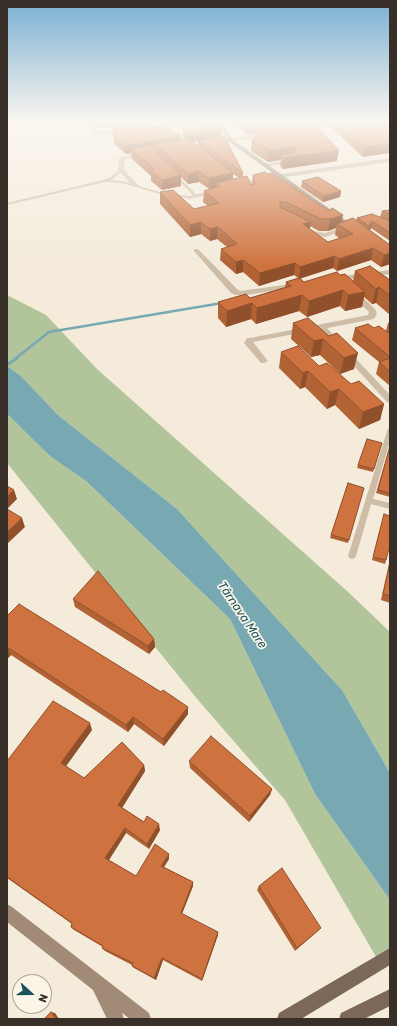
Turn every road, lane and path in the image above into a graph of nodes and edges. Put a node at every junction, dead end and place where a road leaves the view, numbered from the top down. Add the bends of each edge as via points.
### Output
1 (270, 169) edge
2 (329, 169) edge
3 (121, 170) joint
4 (170, 171) edge
5 (280, 176) junction
6 (104, 181) junction
7 (234, 184) edge
8 (136, 186) junction
9 (226, 189) edge
10 (196, 196) junction
11 (189, 197) joint
12 (7, 204) edge
13 (351, 220) edge
14 (344, 221) junction
15 (300, 225) edge
16 (352, 227) junction
17 (358, 232) edge
18 (196, 250) dead end
19 (390, 272) edge
20 (308, 284) edge
21 (358, 320) junction
22 (321, 326) junction
23 (369, 328) edge
24 (264, 361) dead end
25 (390, 400) edge
26 (390, 430) edge
27 (368, 500) junction
28 (390, 506) edge
29 (352, 556) dead end
30 (7, 912) edge
31 (390, 956) edge
32 (97, 982) junction
33 (388, 998) edge
34 (116, 1019) edge
35 (143, 1019) edge
36 (285, 1019) edge
37 (347, 1019) edge

1 - 5 main road
2 - 5 street
3 - 6 lane
3 - 8 street
4 - 10 lane
5 - 7 street via 240,185
5 - 14 main road
6 - 8 lane
6 - 12 lane
8 - 11 lane via 166,195
9 - 10 street
10 - 11 street
13 - 14 street
14 - 16 main road
15 - 16 street via 310,232 325,235
16 - 17 main road
18 - 20 street via 234,291 239,293
19 - 21 street via 340,283 372,311 371,317
21 - 22 street
21 - 23 street
22 - 24 street via 250,340 248,342
22 - 25 street
26 - 27 lane
27 - 28 lane
27 - 29 lane
30 - 32 main road
31 - 36 main road
32 - 34 main road
32 - 35 main road
33 - 37 main road

